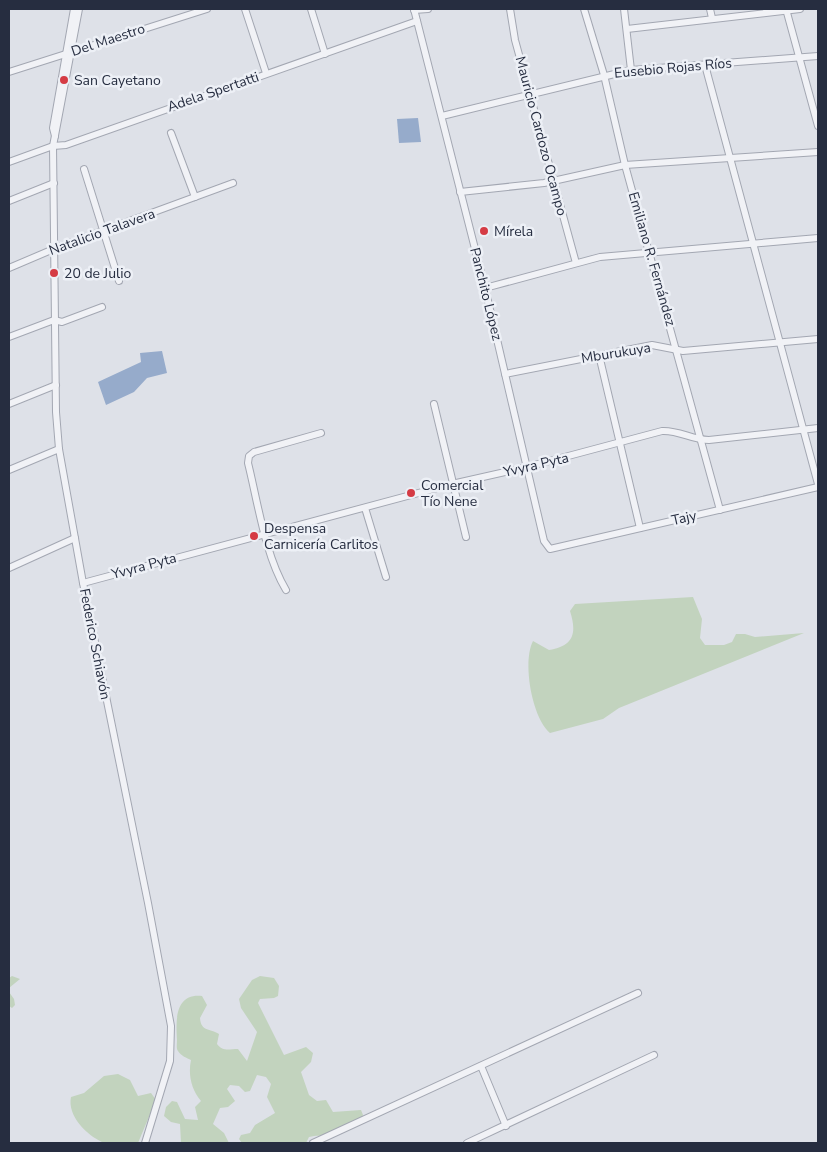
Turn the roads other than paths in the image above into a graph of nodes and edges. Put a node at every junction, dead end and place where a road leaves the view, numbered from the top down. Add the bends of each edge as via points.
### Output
1 (74, 9) edge
2 (79, 9) edge
3 (207, 9) edge
4 (245, 9) edge
5 (311, 9) edge
6 (414, 9) edge
7 (428, 9) edge
8 (510, 9) edge
9 (584, 9) edge
10 (624, 9) edge
11 (710, 9) edge
12 (800, 9) edge
13 (786, 10) edge
14 (712, 18) junction
15 (417, 21) junction
16 (627, 29) junction
17 (69, 52) junction
18 (325, 54) junction
19 (818, 56) edge
20 (799, 57) junction
21 (705, 65) junction
22 (631, 70) junction
23 (9, 72) edge
24 (266, 73) junction
25 (604, 75) junction
26 (530, 94) junction
27 (442, 116) junction
28 (818, 126) edge
29 (171, 133) dead end
30 (54, 146) junction
31 (818, 152) edge
32 (731, 158) junction
33 (9, 162) edge
34 (625, 165) junction
35 (84, 169) dead end
36 (552, 182) junction
37 (54, 183) junction
38 (233, 183) dead end
39 (460, 192) junction
40 (195, 198) junction
41 (9, 201) edge
42 (103, 230) junction
43 (818, 238) edge
44 (754, 243) junction
45 (56, 248) junction
46 (650, 253) junction
47 (576, 263) junction
48 (9, 268) edge
49 (119, 281) dead end
50 (484, 288) junction
51 (102, 307) dead end
52 (54, 320) junction
53 (9, 337) edge
54 (818, 340) edge
55 (781, 344) junction
56 (677, 350) junction
57 (599, 355) junction
58 (505, 374) junction
59 (56, 385) junction
60 (9, 404) edge
61 (434, 404) dead end
62 (818, 428) edge
63 (805, 430) junction
64 (321, 433) dead end
65 (700, 440) junction
66 (620, 444) junction
67 (59, 449) junction
68 (527, 467) junction
69 (9, 470) edge
70 (452, 484) junction
71 (818, 485) edge
72 (365, 508) junction
73 (720, 510) junction
74 (640, 528) junction
75 (266, 534) junction
76 (466, 537) dead end
77 (75, 538) junction
78 (550, 549) joint
79 (9, 568) edge
80 (386, 577) dead end
81 (83, 583) junction
82 (286, 590) dead end
83 (638, 993) dead end
84 (654, 1055) dead end
85 (481, 1066) junction
86 (506, 1126) junction
87 (145, 1143) edge
88 (313, 1143) edge
89 (467, 1143) edge

1 - 17 street, Federico Schiavón
2 - 17 street, Federico Schiavón
3 - 17 street, Del Maestro
4 - 24 street
5 - 18 street
6 - 7 street
6 - 15 street, Panchito López
8 - 26 street, Mauricio Cardozo Ocampo
9 - 25 street, Emiliano R. Fernández
10 - 16 street
11 - 14 street
12 - 13 street
13 - 14 street
13 - 20 street
14 - 16 street
15 - 18 street, Adela Spertatti
15 - 27 street, Panchito López
16 - 22 street
17 - 23 street, Del Maestro
17 - 30 street, Federico Schiavón
18 - 24 street, Adela Spertatti
19 - 20 street, Eusebio Rojas Ríos
20 - 21 street, Eusebio Rojas Ríos
20 - 28 street
21 - 22 street, Eusebio Rojas Ríos
21 - 32 street
22 - 25 street, Eusebio Rojas Ríos
24 - 30 street, Adela Spertatti via 66,146
25 - 26 street, Eusebio Rojas Ríos
25 - 34 street, Emiliano R. Fernández
26 - 27 street, Eusebio Rojas Ríos
26 - 36 street, Mauricio Cardozo Ocampo
27 - 39 street, Panchito López
29 - 40 street
30 - 33 street, Adela Spertatti
30 - 37 street, Federico Schiavón
31 - 32 street
32 - 34 street
32 - 44 street
34 - 36 street
34 - 46 street, Emiliano R. Fernández
35 - 42 street
36 - 39 street
36 - 47 street, Mauricio Cardozo Ocampo
37 - 41 street
37 - 45 street, Federico Schiavón
38 - 40 street, Natalicio Talavera
39 - 50 street, Panchito López
40 - 42 street, Natalicio Talavera
42 - 45 street, Natalicio Talavera
42 - 49 street
43 - 44 street
44 - 46 street
44 - 55 street
45 - 48 street, Natalicio Talavera
45 - 52 street, Federico Schiavón
46 - 47 street via 600,257
46 - 56 street, Emiliano R. Fernández
47 - 50 street
50 - 58 street, Panchito López
51 - 52 street via 62,322
52 - 53 street
52 - 59 street, Federico Schiavón
54 - 55 street, Mburukuya
55 - 56 street, Mburukuya
55 - 63 street
56 - 57 street, Mburukuya via 652,345
56 - 65 street, Emiliano R. Fernández
57 - 58 street, Mburukuya
57 - 66 street
58 - 68 street, Panchito López
59 - 60 street
59 - 67 street, Federico Schiavón
61 - 70 street
62 - 63 street, Yvyra Pyta
63 - 65 street, Yvyra Pyta
63 - 71 street
64 - 75 street via 249,456
65 - 66 street, Yvyra Pyta via 662,431
65 - 73 street, Emiliano R. Fernández
66 - 68 street, Yvyra Pyta
66 - 74 street
67 - 69 street
67 - 77 street, Federico Schiavón
68 - 70 street, Yvyra Pyta
68 - 78 street, Panchito López via 544,541
70 - 72 street, Yvyra Pyta
70 - 76 street
71 - 73 street, Tajy
72 - 75 street, Yvyra Pyta
72 - 80 street
73 - 74 street, Tajy
74 - 78 street, Tajy
75 - 81 street, Yvyra Pyta
75 - 82 street via 278,576
77 - 79 street
77 - 81 street, Federico Schiavón
81 - 87 street, Federico Schiavón via 170,1026 170,1061
83 - 85 street
84 - 86 street
85 - 86 street
85 - 88 street
86 - 89 street

